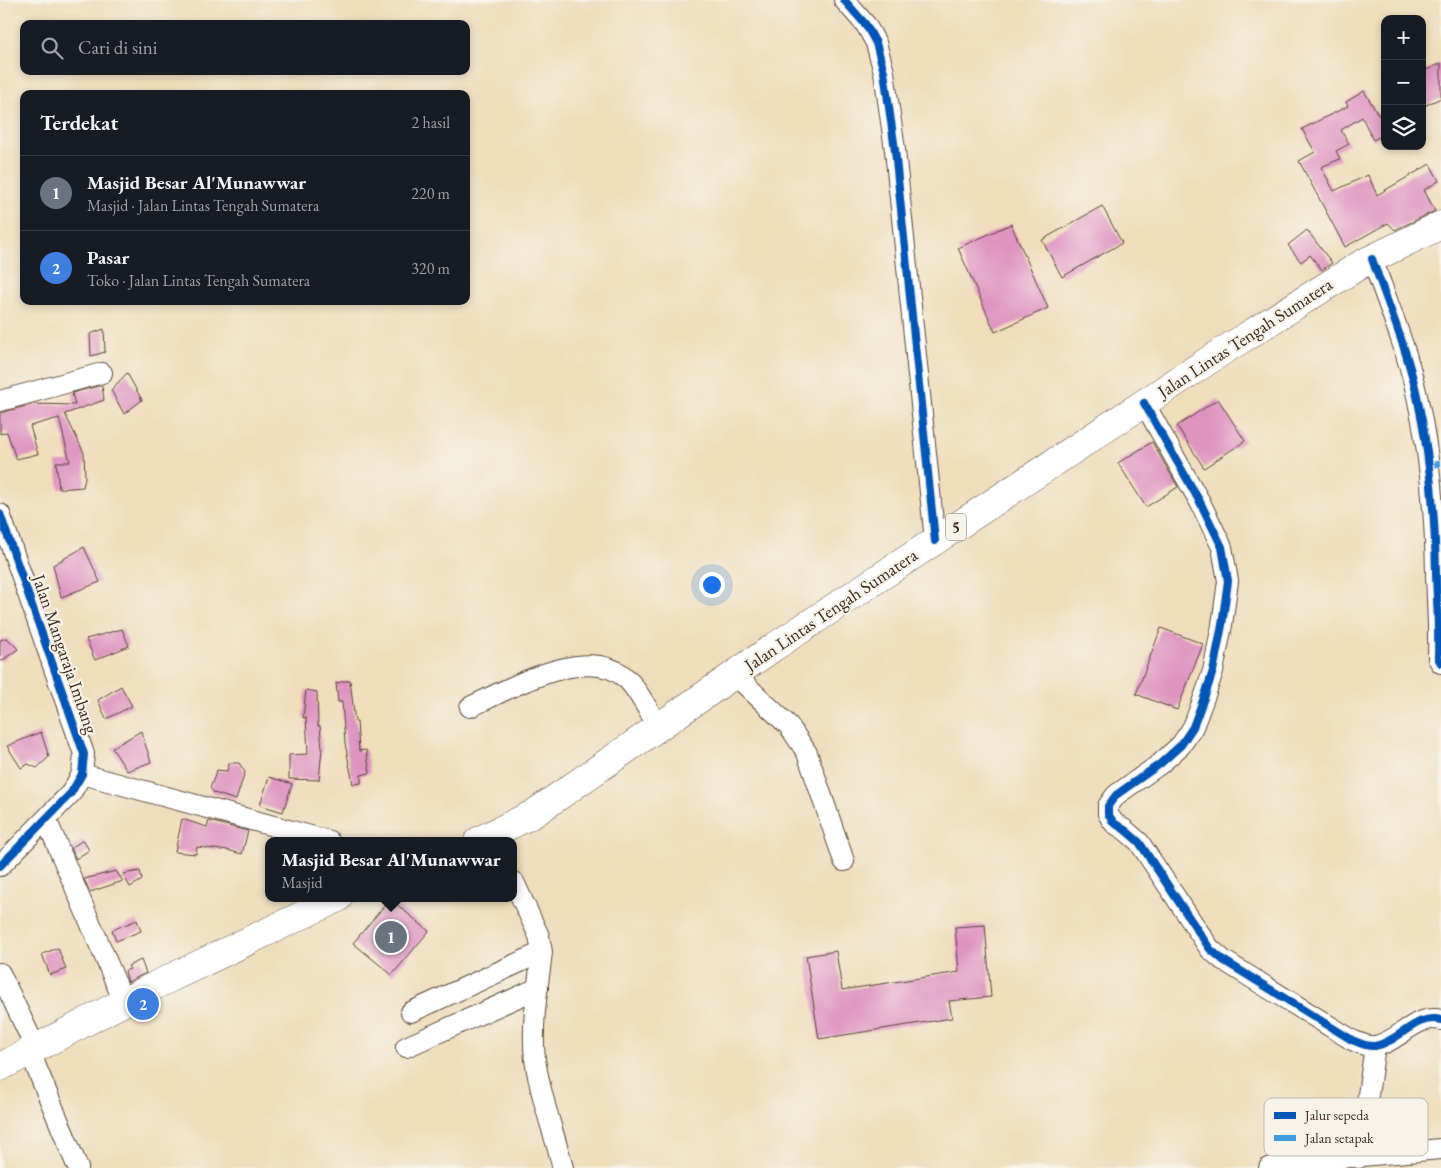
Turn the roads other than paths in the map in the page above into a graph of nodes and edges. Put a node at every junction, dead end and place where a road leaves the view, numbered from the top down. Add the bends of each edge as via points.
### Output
1 (844, 0) edge
2 (1441, 224) edge
3 (1372, 259) junction
4 (102, 373) dead end
5 (0, 401) edge
6 (1144, 403) junction
7 (1435, 464) edge
8 (0, 514) edge
9 (935, 541) junction
10 (1441, 663) edge
11 (734, 674) junction
12 (470, 707) dead end
13 (658, 727) junction
14 (82, 774) junction
15 (46, 819) junction
16 (314, 837) edge
17 (492, 837) edge
18 (844, 861) dead end
19 (0, 866) edge
20 (517, 888) edge
21 (330, 902) edge
22 (542, 952) junction
23 (0, 972) edge
24 (538, 988) junction
25 (124, 1002) junction
26 (411, 1012) dead end
27 (1441, 1020) edge
28 (1375, 1046) junction
29 (406, 1047) dead end
30 (33, 1051) junction
31 (0, 1068) edge
32 (1368, 1098) edge
33 (1441, 1149) edge
34 (1428, 1150) edge
35 (1377, 1156) edge
36 (1359, 1158) joint
37 (78, 1168) edge
38 (563, 1168) edge
39 (1269, 1168) edge

1 - 9 street via 866,25 876,44 884,72 895,150
2 - 3 highway, Jalan Lintas Tengah Sumatera / 5
3 - 6 highway, Jalan Lintas Tengah Sumatera / 5 via 1223,350
3 - 7 street via 1402,342
4 - 5 street
6 - 9 highway, Jalan Lintas Tengah Sumatera / 5
6 - 28 street via 1222,547 1228,581 1213,671 1193,727 1181,745 1160,764 1116,795 1108,806 1108,814 1138,842 1210,949 1352,1040
7 - 10 street via 1438,658
8 - 14 street, Jalan Mangaraja Imbang via 84,754
9 - 11 highway, Jalan Lintas Tengah Sumatera / 5
11 - 13 highway, Jalan Lintas Tengah Sumatera / 5
11 - 18 street via 790,726 807,753
12 - 13 street via 536,676 578,665 600,665 628,680
13 - 17 highway, Jalan Lintas Tengah Sumatera / 5 via 533,814
14 - 15 street via 71,793
14 - 16 street
15 - 19 street
15 - 25 street
20 - 22 street via 539,936
21 - 25 highway
22 - 24 street
22 - 26 street
23 - 30 street
24 - 29 street
24 - 38 street via 535,1059 545,1111
25 - 30 highway
27 - 28 street via 1426,1019
28 - 32 street
30 - 31 highway
30 - 37 street
33 - 34 street
35 - 36 street
36 - 39 street via 1293,1162

